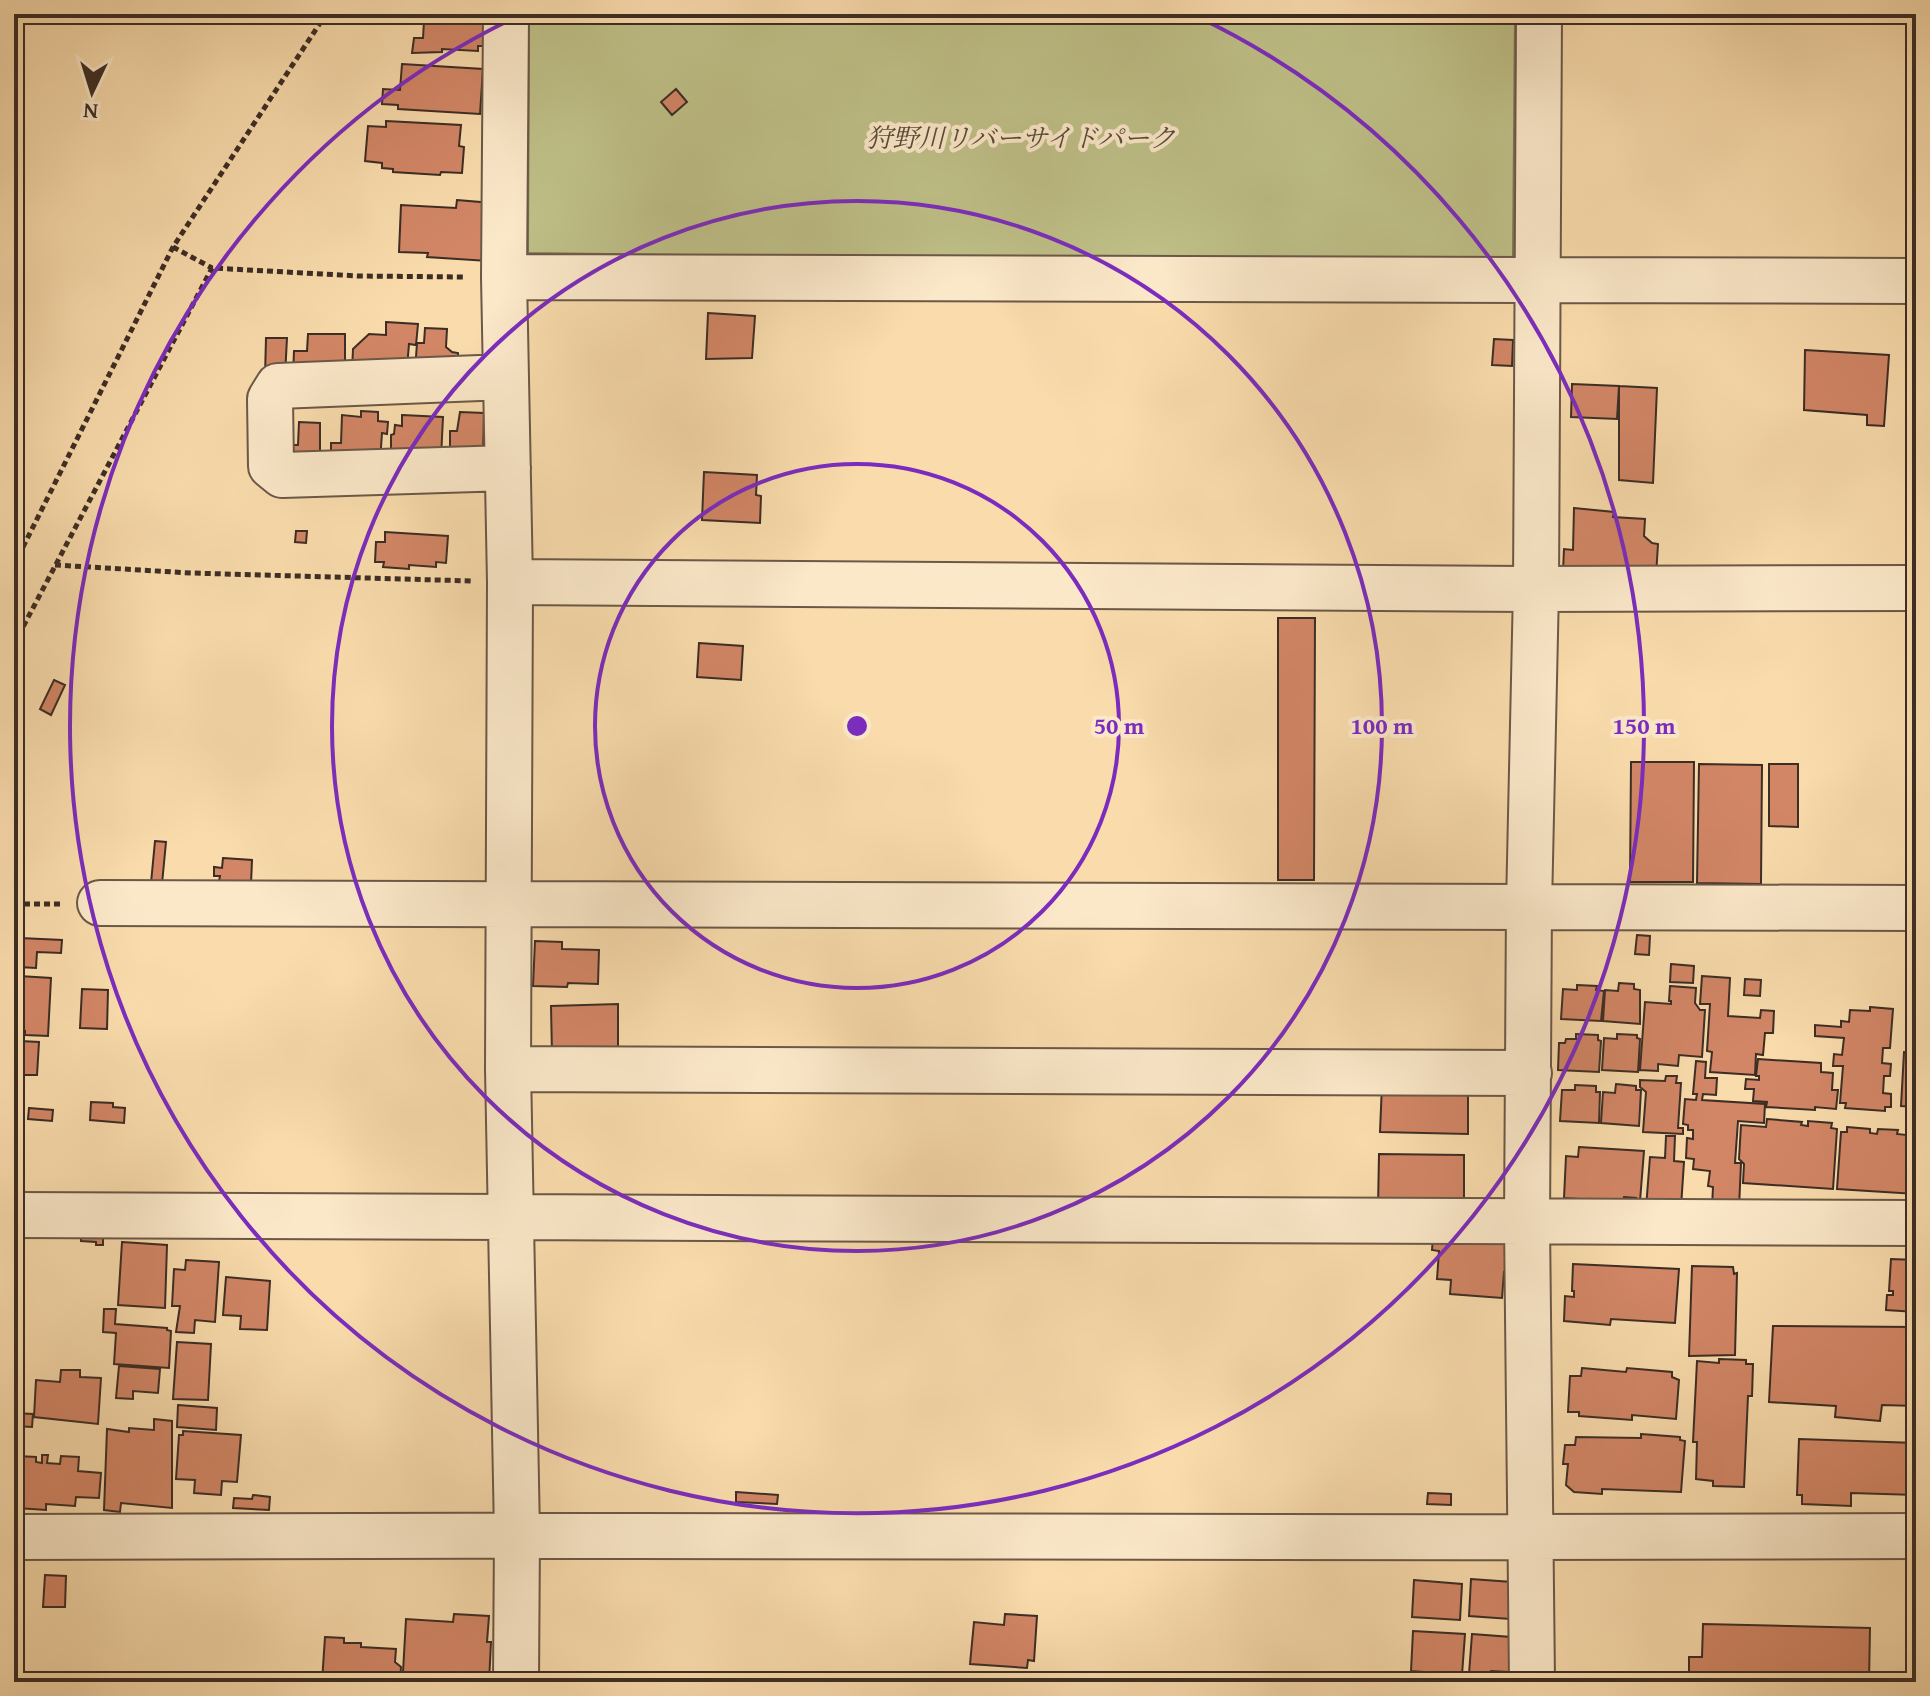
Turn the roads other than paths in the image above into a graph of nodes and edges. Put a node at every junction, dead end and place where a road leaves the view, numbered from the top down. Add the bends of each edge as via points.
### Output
1 (506, 14) edge
2 (1539, 14) edge
3 (504, 277) junction
4 (1535, 280) junction
5 (1916, 281) edge
6 (505, 377) junction
7 (508, 468) junction
8 (510, 582) junction
9 (1916, 588) edge
10 (1536, 589) junction
11 (100, 903) road end
12 (510, 904) junction
13 (1529, 906) junction
14 (1916, 908) edge
15 (508, 1069) junction
16 (1529, 1073) junction
17 (14, 1215) edge
18 (512, 1219) junction
19 (1527, 1223) junction
20 (1916, 1223) edge
21 (517, 1533) junction
22 (1916, 1536) edge
23 (14, 1537) edge
24 (1532, 1539) junction
25 (516, 1682) edge
26 (1532, 1682) edge

1 - 3 street
2 - 4 street
3 - 4 street
3 - 6 street
4 - 5 street
4 - 10 street
6 - 7 street
6 - 7 street via 278,386 270,399 271,466 282,475
7 - 8 street
8 - 10 street
8 - 12 street
9 - 10 street
10 - 13 street
11 - 12 street
12 - 13 street
12 - 15 street
13 - 14 street
13 - 16 street
15 - 16 street
15 - 18 street
16 - 19 street
17 - 18 street
18 - 19 street
18 - 21 street
19 - 20 street
19 - 24 street
21 - 23 street
21 - 24 street
21 - 25 street
22 - 24 street
24 - 26 street

